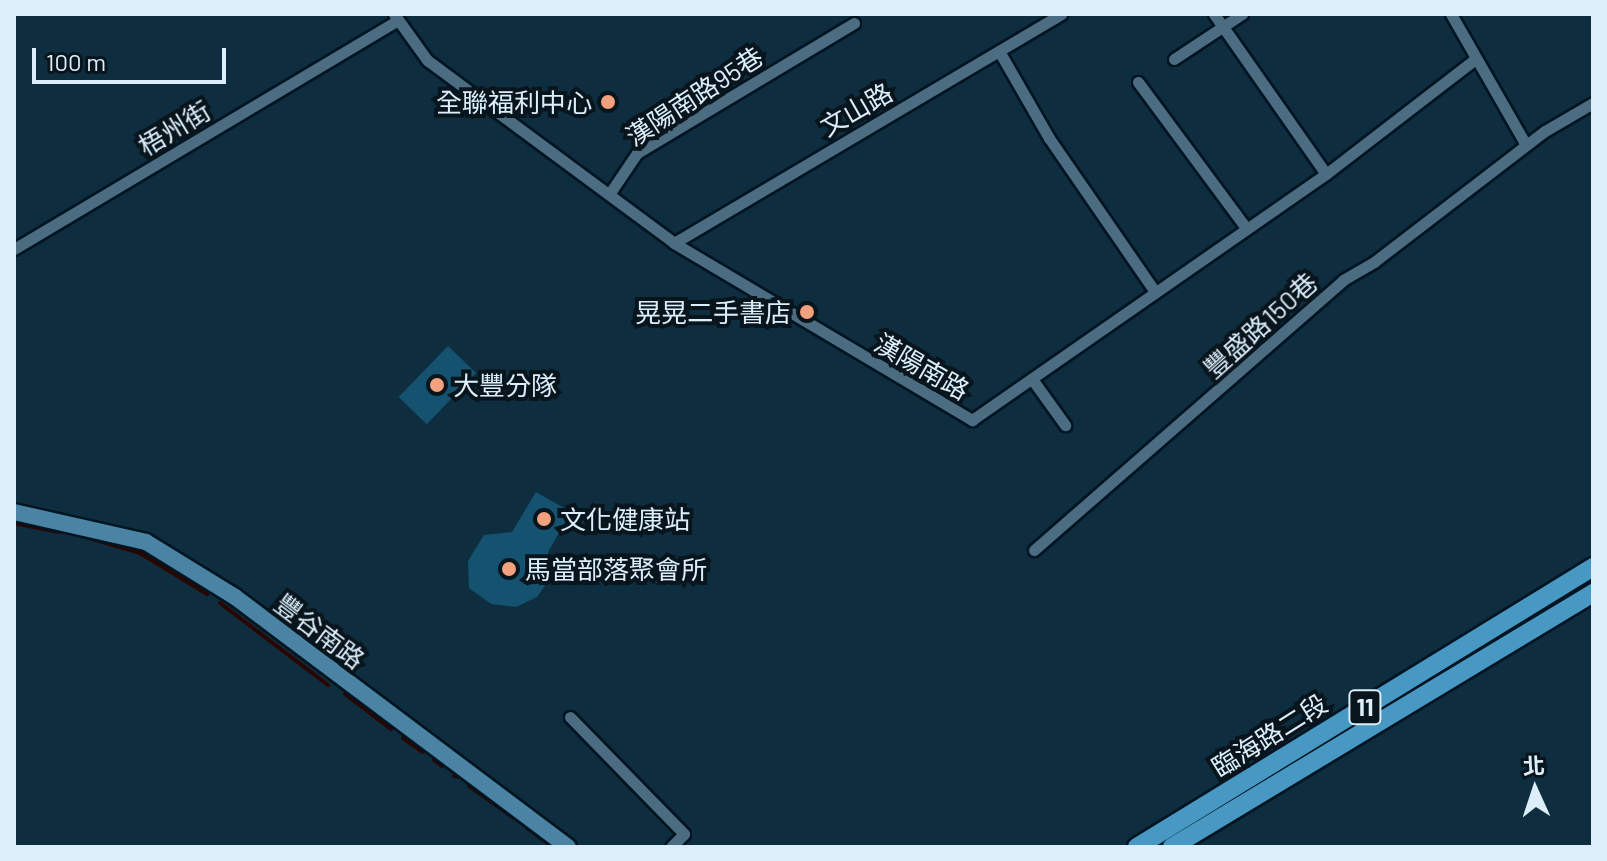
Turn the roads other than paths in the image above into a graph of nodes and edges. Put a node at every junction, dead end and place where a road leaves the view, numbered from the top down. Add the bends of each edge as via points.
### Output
1 (1061, 14) edge
2 (1214, 14) edge
3 (1242, 14) edge
4 (1451, 14) edge
5 (396, 17) edge
6 (854, 23) dead end
7 (1224, 27) junction
8 (999, 51) junction
9 (1174, 59) dead end
10 (1474, 60) junction
11 (1138, 82) dead end
12 (1593, 103) edge
13 (1526, 145) junction
14 (1326, 174) junction
15 (610, 193) junction
16 (1246, 228) junction
17 (674, 243) junction
18 (14, 249) edge
19 (1154, 290) junction
20 (1032, 379) junction
21 (1065, 425) dead end
22 (14, 512) edge
23 (1034, 550) dead end
24 (1593, 567) edge
25 (1593, 593) edge
26 (570, 717) dead end
27 (568, 847) edge
28 (671, 847) edge
29 (1137, 847) edge
30 (1172, 847) edge

1 - 8 street, 文山路
2 - 7 street
3 - 7 street
4 - 10 street
5 - 15 street, 漢陽南路 via 427,60
5 - 18 street, 梧州街
6 - 15 street, 漢陽南路95巷 via 637,153
7 - 9 street
7 - 14 street
8 - 17 street, 文山路
8 - 19 street via 1049,138
10 - 13 street
10 - 14 street, 漢陽南路
11 - 16 street
12 - 13 street, 豐盛路150巷
13 - 23 street, 豐盛路150巷 via 1343,280
14 - 16 street, 漢陽南路
15 - 17 street, 漢陽南路
16 - 19 street, 漢陽南路
17 - 20 street, 漢陽南路 via 972,420
19 - 20 street, 漢陽南路
20 - 21 street
22 - 27 street, 豐谷南路 via 146,542 235,597
24 - 29 main road, 臨海路二段 / 11
25 - 30 main road, 臨海路二段 / 11
26 - 28 street via 684,834

